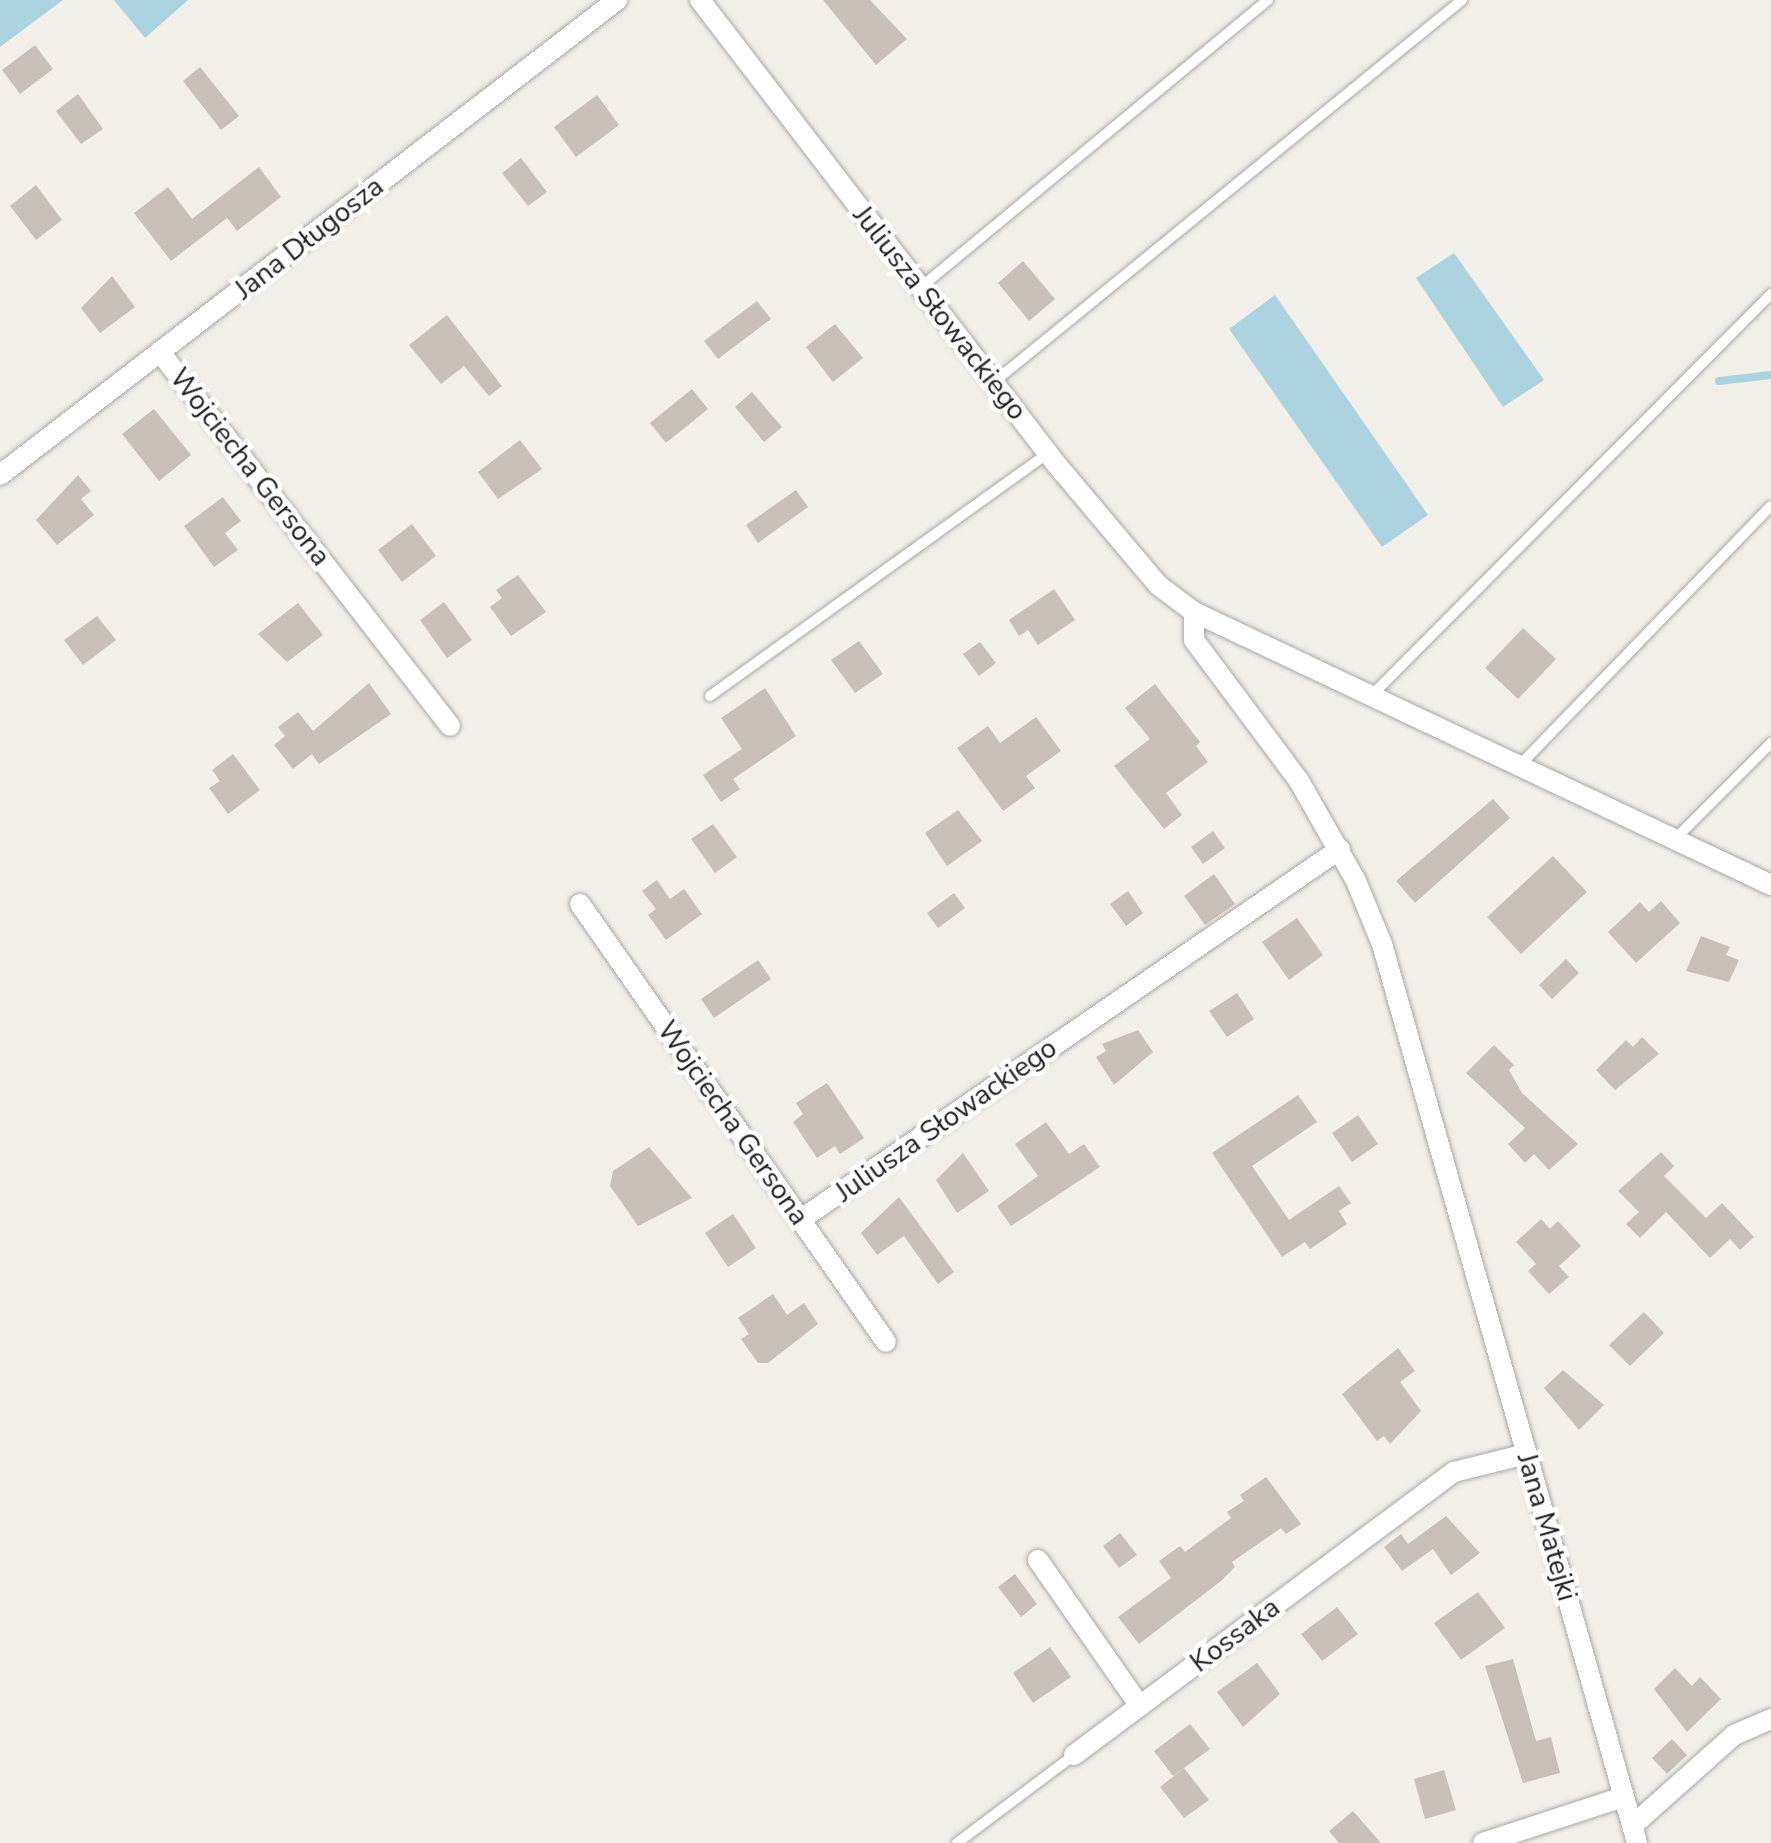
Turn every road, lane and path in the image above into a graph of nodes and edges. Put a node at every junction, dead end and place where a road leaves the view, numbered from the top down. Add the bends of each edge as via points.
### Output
1 (617, 0) edge
2 (700, 0) edge
3 (1268, 0) edge
4 (1462, 0) edge
5 (920, 288) junction
6 (1771, 294) edge
7 (160, 352) junction
8 (994, 382) junction
9 (1048, 454) junction
10 (0, 475) edge
11 (1771, 506) edge
12 (1194, 612) junction
13 (1372, 694) junction
14 (710, 696) dead end
15 (450, 726) dead end
16 (1771, 743) edge
17 (1518, 767) junction
18 (1675, 840) junction
19 (1340, 850) junction
20 (1771, 884) edge
21 (580, 904) dead end
22 (800, 1220) junction
23 (886, 1342) dead end
24 (1526, 1454) junction
25 (1038, 1560) dead end
26 (1140, 1706) junction
27 (1771, 1720) edge
28 (1074, 1755) joint
29 (1623, 1796) junction
30 (1634, 1834) edge
31 (958, 1843) edge
32 (1483, 1843) edge

1 - 7 street, Jana Długosza
2 - 5 street, Juliusza Słowackiego
3 - 5 lane
4 - 8 lane
5 - 8 street, Juliusza Słowackiego
6 - 13 lane
7 - 10 street, Jana Długosza
7 - 15 street, Wojciecha Gersona
8 - 9 street, Juliusza Słowackiego
9 - 12 street, Juliusza Słowackiego via 1158,584
9 - 14 lane
11 - 17 lane
12 - 13 street, Juliusza Słowackiego
12 - 19 street via 1194,640 1299,781
13 - 17 street, Juliusza Słowackiego
16 - 18 lane
17 - 18 street, Juliusza Słowackiego
18 - 20 street, Juliusza Słowackiego
19 - 22 street, Juliusza Słowackiego
19 - 24 street, Jana Matejki via 1382,944
21 - 22 street, Wojciecha Gersona
22 - 23 street, Wojciecha Gersona
24 - 26 street, Kossaka via 1454,1472
24 - 29 street, Jana Matejki
25 - 26 street
26 - 28 street, Kossaka
27 - 30 street via 1734,1735
28 - 31 lane, Kossaka
29 - 30 street, Jana Matejki
29 - 32 street

